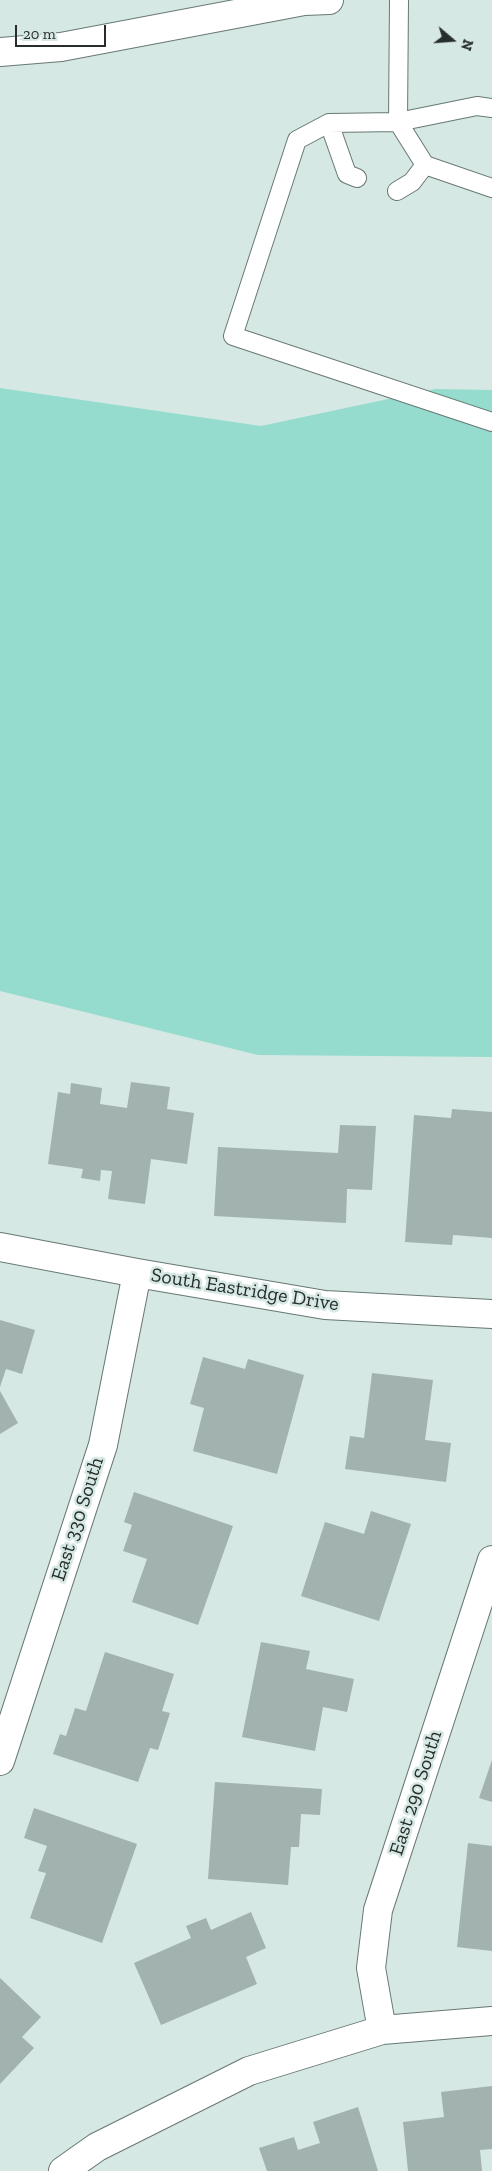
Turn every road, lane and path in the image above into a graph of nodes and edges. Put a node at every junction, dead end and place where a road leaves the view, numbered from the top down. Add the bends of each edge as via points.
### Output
1 (329, 0) edge
2 (399, 0) edge
3 (0, 52) edge
4 (492, 108) edge
5 (398, 122) junction
6 (328, 123) junction
7 (425, 165) junction
8 (357, 178) dead end
9 (492, 188) edge
10 (397, 191) dead end
11 (492, 422) edge
12 (0, 1247) edge
13 (137, 1273) junction
14 (492, 1314) edge
15 (492, 1560) edge
16 (0, 1760) edge
17 (492, 2021) edge
18 (382, 2030) junction
19 (63, 2171) edge

1 - 3 street via 61,47
2 - 5 lane
4 - 5 lane via 477,106
5 - 6 lane
5 - 7 lane
6 - 8 lane via 347,174
6 - 11 lane via 297,140 233,336
7 - 9 lane
7 - 10 lane via 412,182
12 - 13 street, South Eastridge Drive
13 - 14 street, South Eastridge Drive via 325,1305
13 - 16 street, East 330 South via 103,1445
15 - 18 street, East 290 South via 378,1910 371,1968
17 - 18 street
18 - 19 street via 248,2071 97,2147

